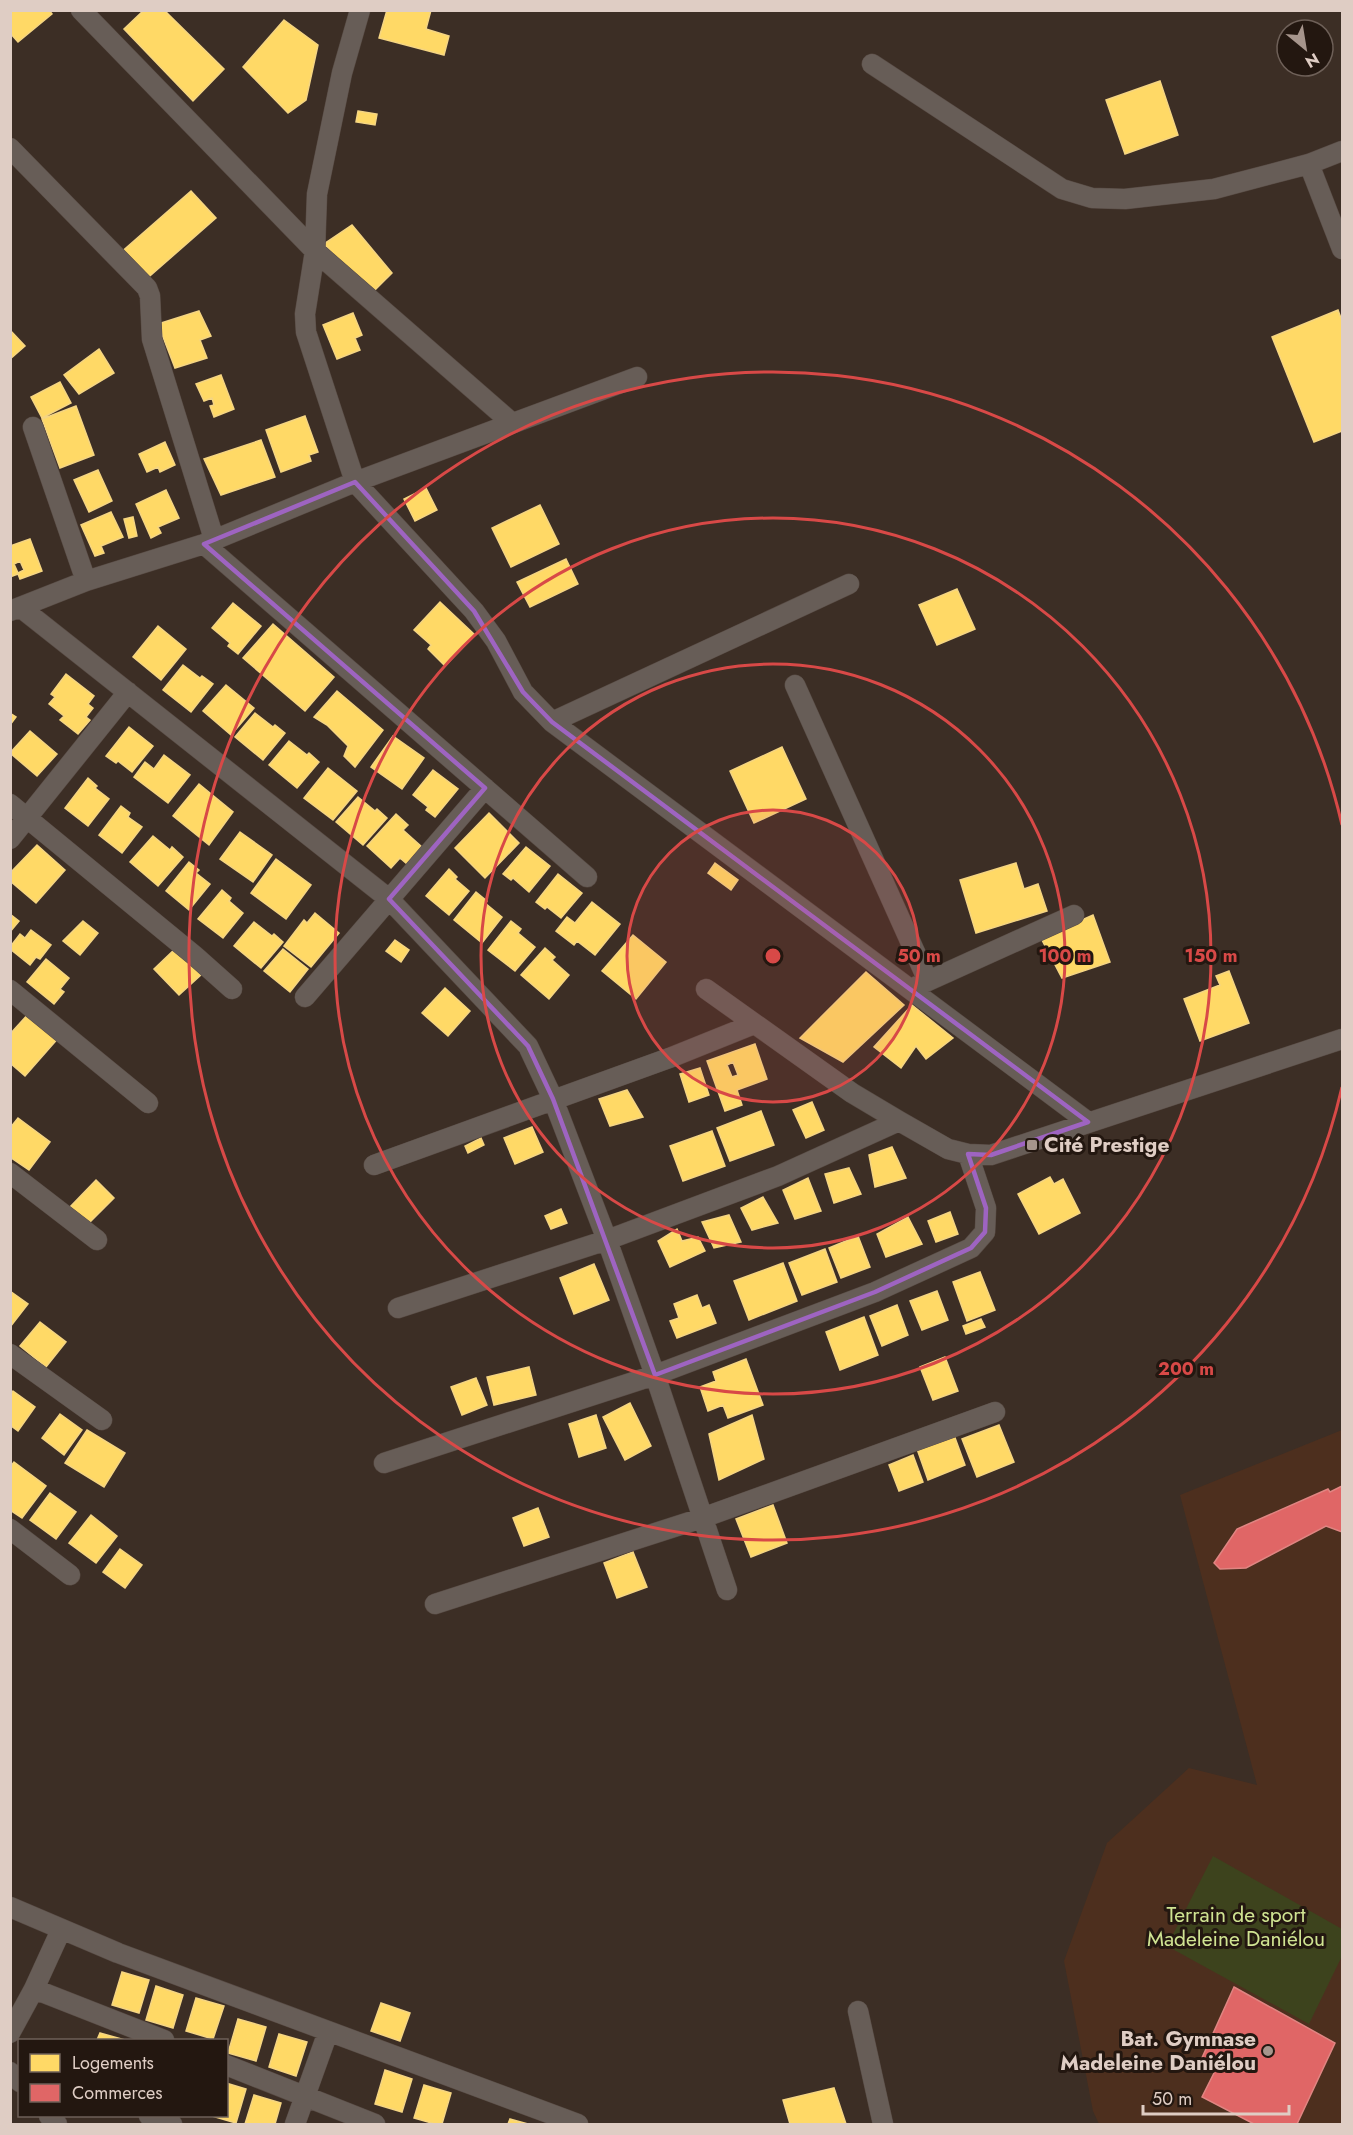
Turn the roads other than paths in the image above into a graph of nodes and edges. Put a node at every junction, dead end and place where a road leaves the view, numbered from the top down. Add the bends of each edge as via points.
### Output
1 (81, 10) edge
2 (360, 10) edge
3 (872, 64) dead end
4 (10, 147) edge
5 (1342, 151) edge
6 (1309, 164) junction
7 (1342, 249) edge
8 (315, 250) junction
9 (637, 377) dead end
10 (512, 423) junction
11 (33, 427) dead end
12 (355, 482) junction
13 (209, 541) junction
14 (86, 581) junction
15 (849, 584) dead end
16 (15, 609) edge
17 (795, 684) dead end
18 (128, 692) junction
19 (552, 722) junction
20 (485, 788) junction
21 (10, 804) edge
22 (27, 819) junction
23 (10, 839) edge
24 (586, 877) dead end
25 (389, 900) junction
26 (1074, 915) dead end
27 (928, 981) junction
28 (232, 989) dead end
29 (706, 989) dead end
30 (910, 989) junction
31 (10, 990) edge
32 (306, 997) dead end
33 (754, 1024) junction
34 (1342, 1039) edge
35 (553, 1099) junction
36 (148, 1103) dead end
37 (900, 1121) junction
38 (1088, 1122) junction
39 (968, 1154) junction
40 (374, 1165) dead end
41 (10, 1173) edge
42 (97, 1240) dead end
43 (607, 1240) junction
44 (398, 1308) dead end
45 (10, 1354) edge
46 (655, 1375) junction
47 (994, 1412) dead end
48 (102, 1420) dead end
49 (384, 1463) dead end
50 (702, 1518) junction
51 (10, 1530) edge
52 (70, 1575) dead end
53 (727, 1590) dead end
54 (435, 1604) dead end
55 (10, 1907) edge
56 (61, 1930) junction
57 (34, 1989) junction
58 (858, 2011) dead end
59 (328, 2032) junction
60 (10, 2033) edge
61 (161, 2039) edge
62 (228, 2066) edge
63 (305, 2096) junction
64 (154, 2117) edge
65 (172, 2124) edge
66 (295, 2124) edge
67 (375, 2124) edge
68 (578, 2124) edge
69 (883, 2124) edge

1 - 8 street
2 - 8 street via 317,194
3 - 6 street via 1062,189 1092,198 1125,199 1214,189
4 - 13 street via 147,288 152,339
5 - 6 street
6 - 7 street
8 - 10 street
8 - 12 street via 306,332
9 - 10 street
10 - 12 street
11 - 14 street
12 - 13 street
12 - 19 street via 474,611 496,641 523,692
13 - 14 street
13 - 20 street
14 - 16 street
15 - 19 street
16 - 18 street
17 - 27 street
18 - 22 street
18 - 25 street
19 - 30 street
20 - 24 street
20 - 25 street
21 - 22 street
22 - 23 street
22 - 28 street
25 - 32 street
25 - 35 street via 528,1046
26 - 27 street
27 - 30 street
29 - 33 street
30 - 38 street
31 - 36 street
33 - 35 street
33 - 37 street via 852,1093
34 - 38 street
35 - 40 street
35 - 43 street
37 - 39 street via 948,1149
37 - 43 street via 778,1176
38 - 39 street via 991,1155
39 - 46 street via 986,1208 985,1232 971,1248 875,1292
41 - 42 street
43 - 44 street
43 - 46 street
45 - 48 street
46 - 49 street
46 - 50 street
47 - 50 street
50 - 53 street
50 - 54 street
51 - 52 street
55 - 56 street
56 - 57 street
56 - 59 street
57 - 60 street
57 - 61 street
58 - 69 street
59 - 63 street
59 - 68 street
62 - 63 street
63 - 66 street
63 - 67 street
64 - 65 street

